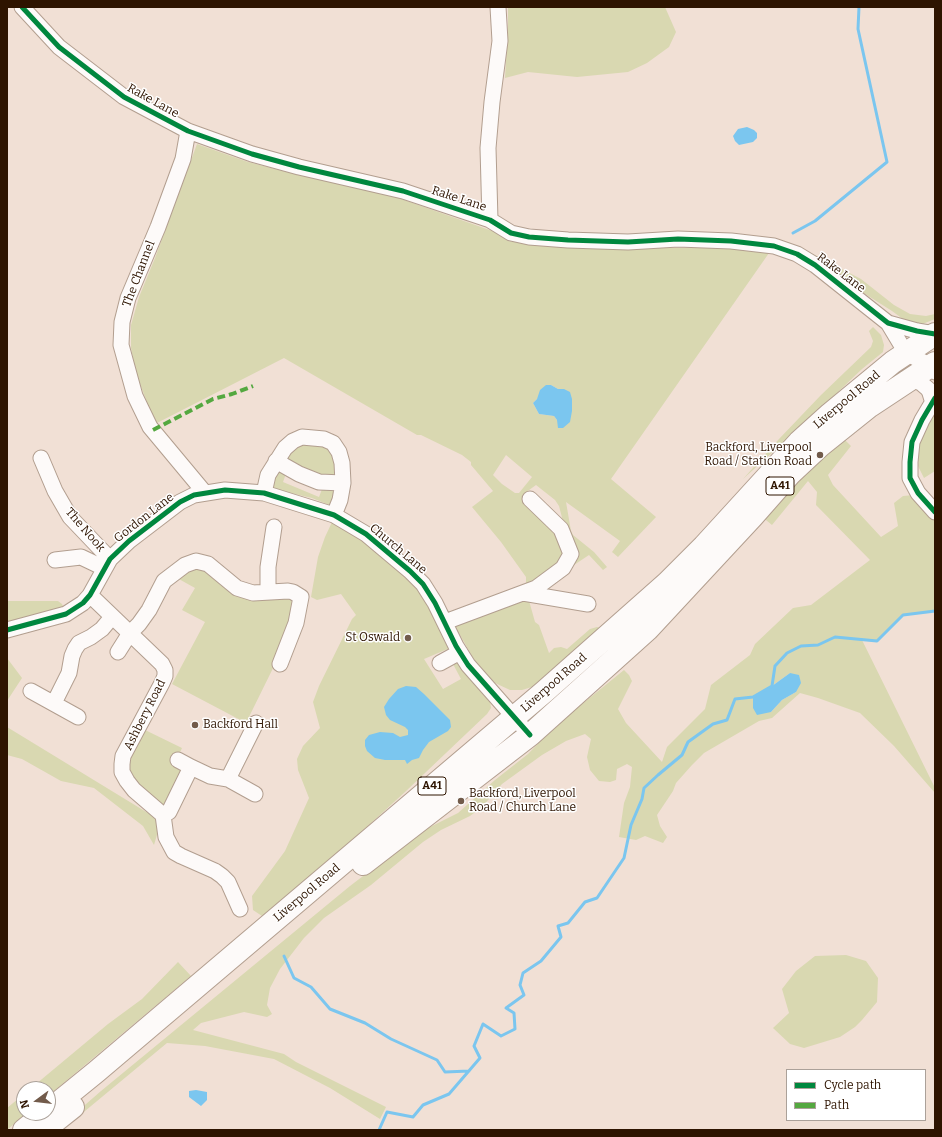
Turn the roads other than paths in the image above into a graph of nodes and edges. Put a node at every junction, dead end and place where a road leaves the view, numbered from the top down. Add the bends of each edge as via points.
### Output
1 (22, 7) edge
2 (498, 7) edge
3 (188, 132) junction
4 (490, 220) junction
5 (888, 323) junction
6 (935, 334) edge
7 (906, 353) junction
8 (934, 367) edge
9 (911, 379) junction
10 (934, 400) edge
11 (41, 458) dead end
12 (276, 461) junction
13 (343, 483) junction
14 (205, 493) junction
15 (264, 493) junction
16 (530, 500) dead end
17 (935, 512) edge
18 (334, 515) junction
19 (274, 528) dead end
20 (55, 560) dead end
21 (107, 563) junction
22 (268, 592) junction
23 (522, 593) junction
24 (90, 595) junction
25 (588, 604) dead end
26 (112, 617) junction
27 (445, 622) junction
28 (7, 630) edge
29 (130, 633) junction
30 (118, 652) dead end
31 (460, 652) junction
32 (280, 664) dead end
33 (440, 664) dead end
34 (31, 691) dead end
35 (54, 703) junction
36 (78, 717) dead end
37 (514, 718) junction
38 (256, 723) dead end
39 (530, 735) junction
40 (228, 779) junction
41 (255, 794) dead end
42 (163, 816) junction
43 (240, 909) dead end
44 (56, 1104) edge
45 (35, 1121) edge
46 (24, 1130) edge
47 (44, 1130) edge

1 - 3 street, Rake Lane via 59,47 124,97
2 - 4 street via 500,41 488,148
3 - 4 street, Rake Lane via 292,165 403,191
3 - 14 street, The Channel via 183,159 128,298 122,322 121,345 135,396 150,427
4 - 5 street, Rake Lane via 511,233 529,237 628,242 678,239 774,246 797,254 815,265
5 - 6 street, Rake Lane
5 - 7 street, Rake Lane
6 - 7 highway, Liverpool Road / A41
7 - 8 street
7 - 37 highway, Liverpool Road / A41 via 868,382 799,442 667,583
8 - 9 highway, Liverpool Road / A41
9 - 10 street via 928,389
9 - 39 highway, Liverpool Road / A41 via 870,406 790,474 648,628
10 - 17 street via 912,442 910,478 918,493
11 - 21 street, The Nook via 70,517
12 - 13 street via 319,482
12 - 13 street via 293,441 302,437 324,439 333,443 339,452
12 - 15 street via 268,475
13 - 18 street
14 - 15 street, Church Lane via 225,490
14 - 21 street, Gordon Lane via 180,502 129,541
15 - 18 street, Church Lane
16 - 23 street via 561,528 571,554 563,568 536,588
18 - 27 street, Church Lane via 366,534 410,570 423,584
19 - 22 street via 268,567
20 - 21 street via 82,557
21 - 24 street, Gordon Lane
22 - 29 street via 237,588 208,564 196,561 185,565 164,581 149,610
22 - 32 street via 288,590 300,597 296,623
23 - 25 street
23 - 27 street
24 - 26 street, Ashbery Road
24 - 28 street, Gordon Lane via 66,614
26 - 29 street, Ashbery Road
26 - 35 street via 102,629 79,643 72,656 69,673
27 - 31 street, Church Lane
29 - 30 street
29 - 42 street, Ashbery Road via 162,664 168,665 165,676 126,750 122,772 134,790
31 - 33 street
31 - 37 street, Church Lane via 468,665
34 - 35 street
35 - 36 street
37 - 39 street, Church Lane
37 - 44 highway, Liverpool Road / A41
38 - 40 street
39 - 47 highway, Liverpool Road / A41 via 345,877
40 - 41 street
40 - 42 street via 210,776 184,763 169,812
42 - 43 street via 166,837 174,852 222,876 228,882
45 - 46 highway

